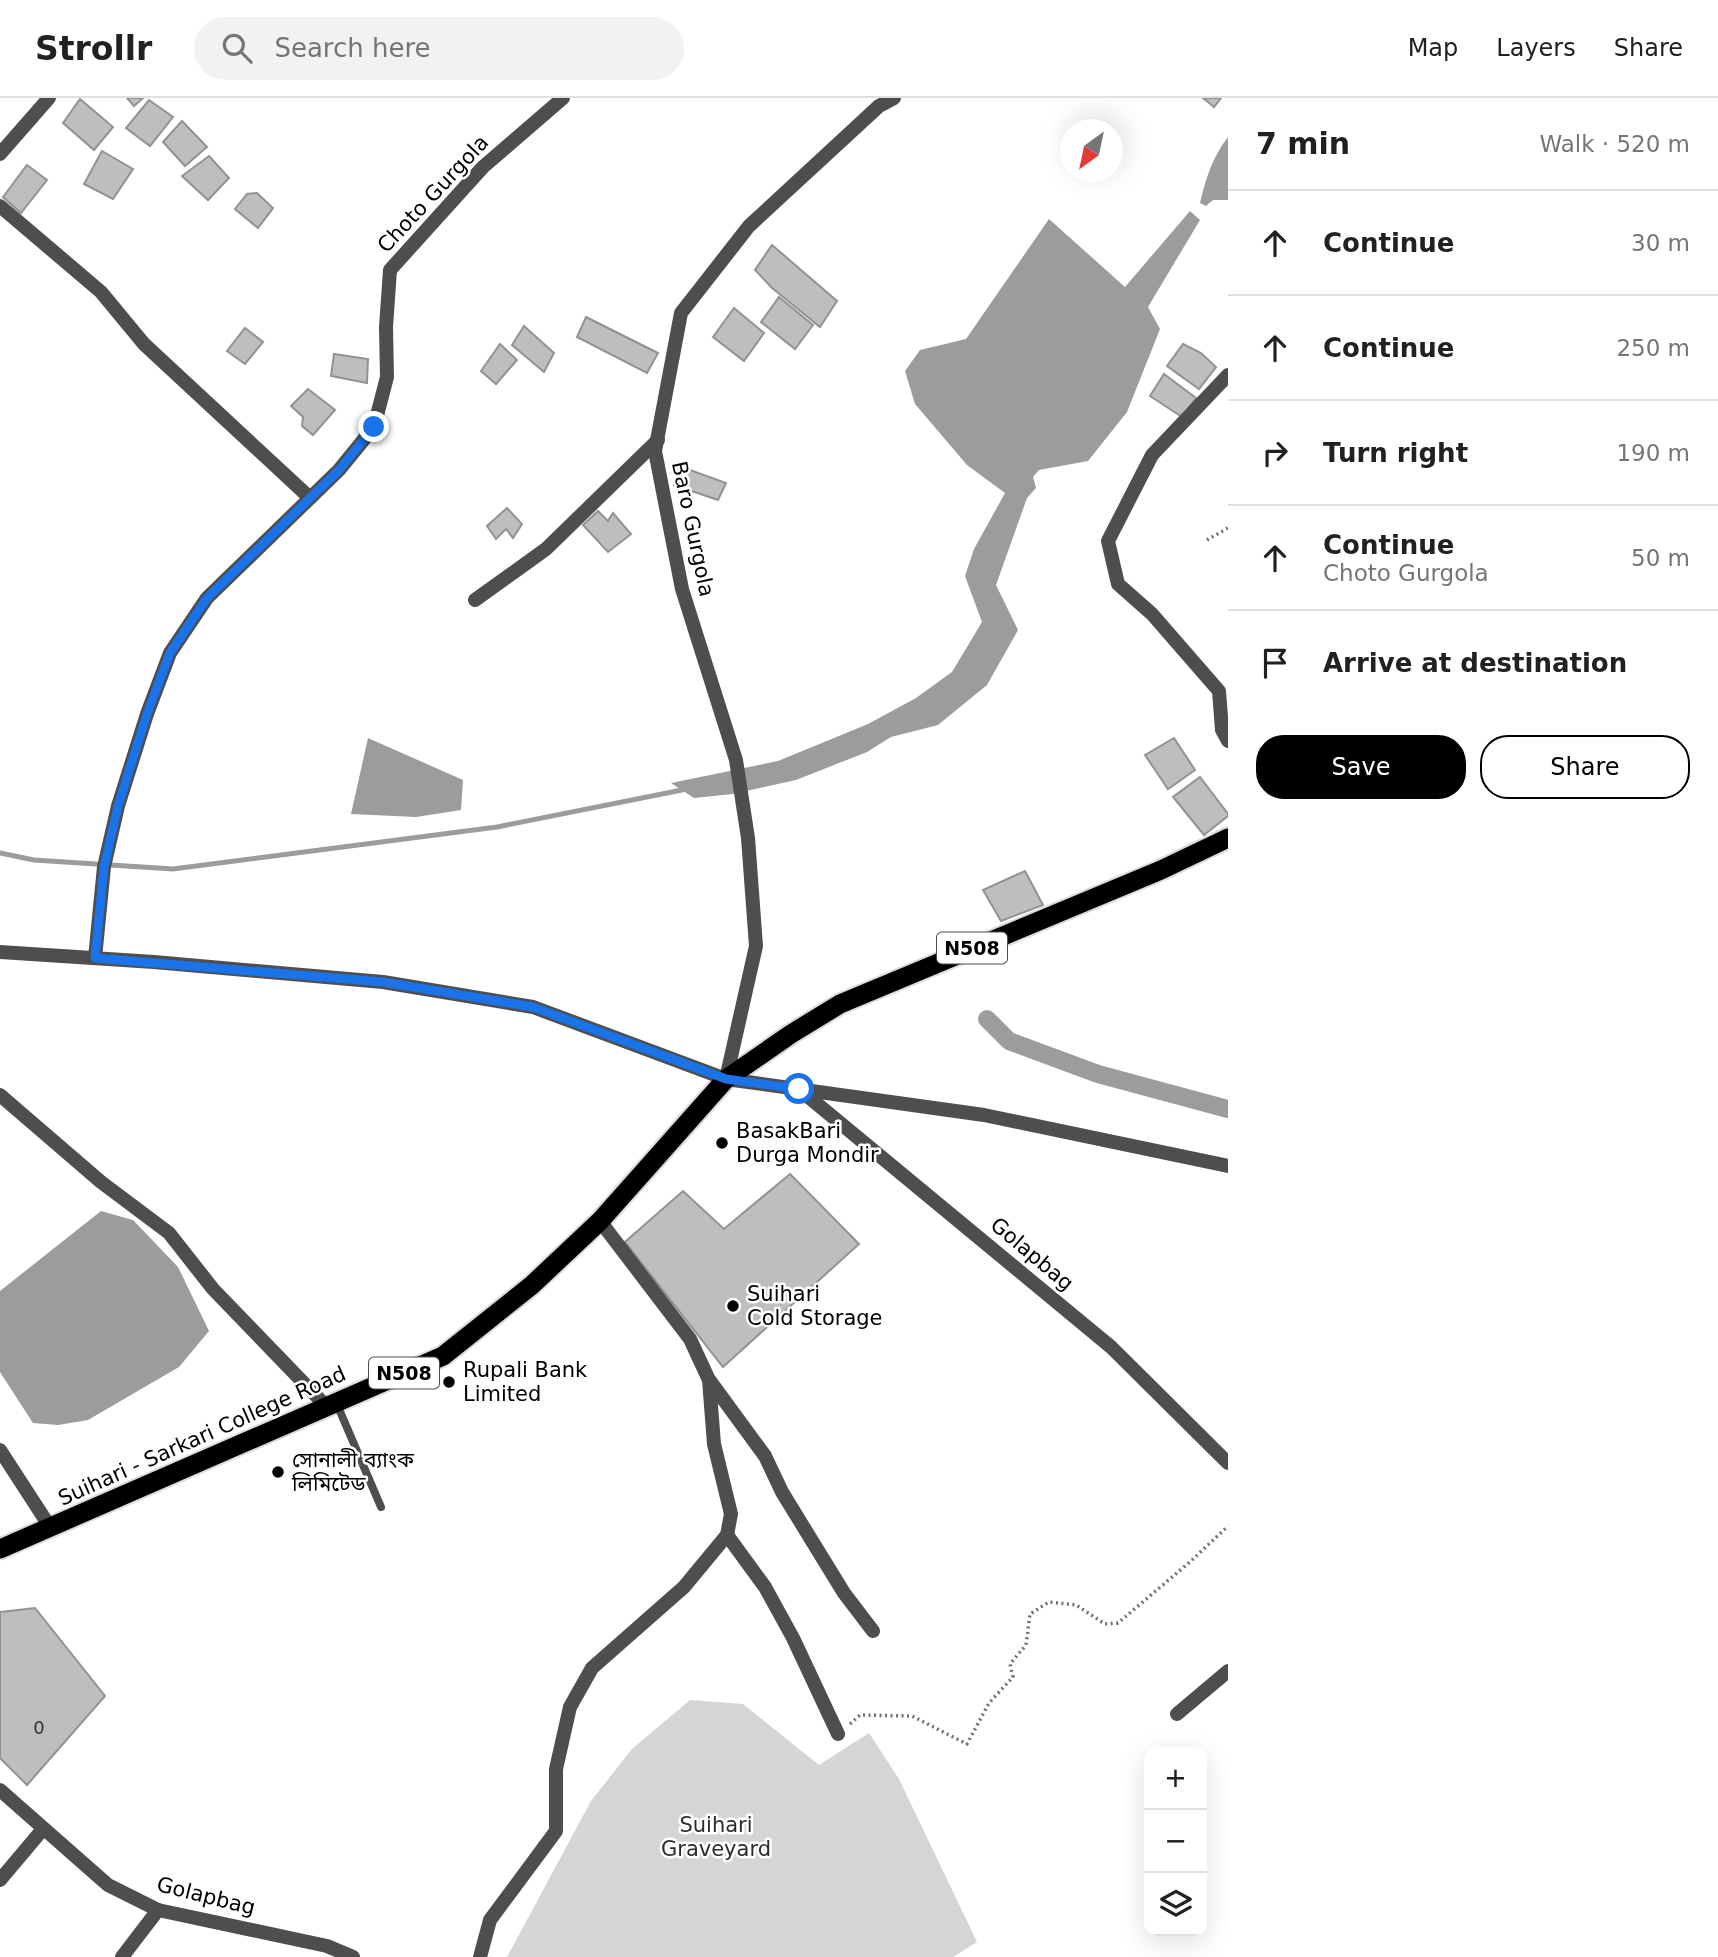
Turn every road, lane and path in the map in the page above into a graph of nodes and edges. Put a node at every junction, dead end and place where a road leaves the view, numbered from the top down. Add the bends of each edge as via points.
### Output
1 (49, 98) edge
2 (563, 98) edge
3 (894, 98) edge
4 (0, 155) edge
5 (0, 206) edge
6 (1228, 375) edge
7 (657, 440) junction
8 (310, 498) junction
9 (1228, 528) edge
10 (1207, 540) dead end
11 (475, 600) dead end
12 (1228, 741) edge
13 (1228, 838) edge
14 (0, 952) edge
15 (95, 958) junction
16 (726, 1079) junction
17 (799, 1089) junction
18 (0, 1095) edge
19 (1228, 1166) edge
20 (600, 1221) junction
21 (709, 1380) junction
22 (331, 1404) junction
23 (0, 1450) edge
24 (1228, 1463) edge
25 (381, 1507) dead end
26 (1228, 1526) edge
27 (50, 1527) junction
28 (727, 1535) junction
29 (0, 1549) edge
30 (873, 1631) dead end
31 (1228, 1671) edge
32 (1177, 1714) dead end
33 (838, 1734) joint
34 (0, 1790) edge
35 (43, 1829) junction
36 (0, 1880) edge
37 (158, 1910) junction
38 (122, 1957) edge
39 (353, 1957) edge
40 (480, 1957) edge

1 - 4 street
2 - 8 street, Choto Gurgola via 483,167 390,270 387,377 374,427
3 - 7 street, Baro Gurgola via 879,106 749,226 681,313
5 - 8 street via 101,292 144,344
6 - 12 street via 1152,455 1108,541 1118,584 1152,614 1219,691 1222,730
7 - 11 street via 546,549
7 - 16 street, Baro Gurgola via 682,589 736,760 748,838 756,946
8 - 15 street, Choto Gurgola via 207,598 170,653 118,806 102,884
9 - 10 path
13 - 16 highway, N508 via 840,1004
14 - 15 street
15 - 16 street via 383,982 533,1007
16 - 17 street
16 - 20 highway, Suihari - Sarkari College Road / N508
17 - 19 street via 984,1115
17 - 24 street, Golapbag via 1111,1347
18 - 22 street via 101,1182 169,1233 213,1289
20 - 21 street via 690,1339
20 - 22 highway, Suihari - Sarkari College Road / N508 via 532,1285 443,1356
21 - 28 street via 715,1444 731,1514
21 - 30 street via 765,1456 844,1593
22 - 25 lane
22 - 27 highway, Suihari - Sarkari College Road / N508
23 - 27 street
26 - 33 path via 1118,1623 1105,1624 1076,1605 1049,1602 1030,1614 1026,1645 1010,1664 1013,1677 989,1703 967,1744 912,1716 860,1715
27 - 29 highway, Suihari - Sarkari College Road / N508
28 - 33 street via 765,1587
28 - 40 street via 684,1587 592,1668 570,1707 556,1769 556,1831 490,1920
31 - 32 street
34 - 35 street, Golapbag
35 - 36 street
35 - 37 street, Golapbag via 108,1885
37 - 38 street
37 - 39 street, Golapbag via 327,1945

